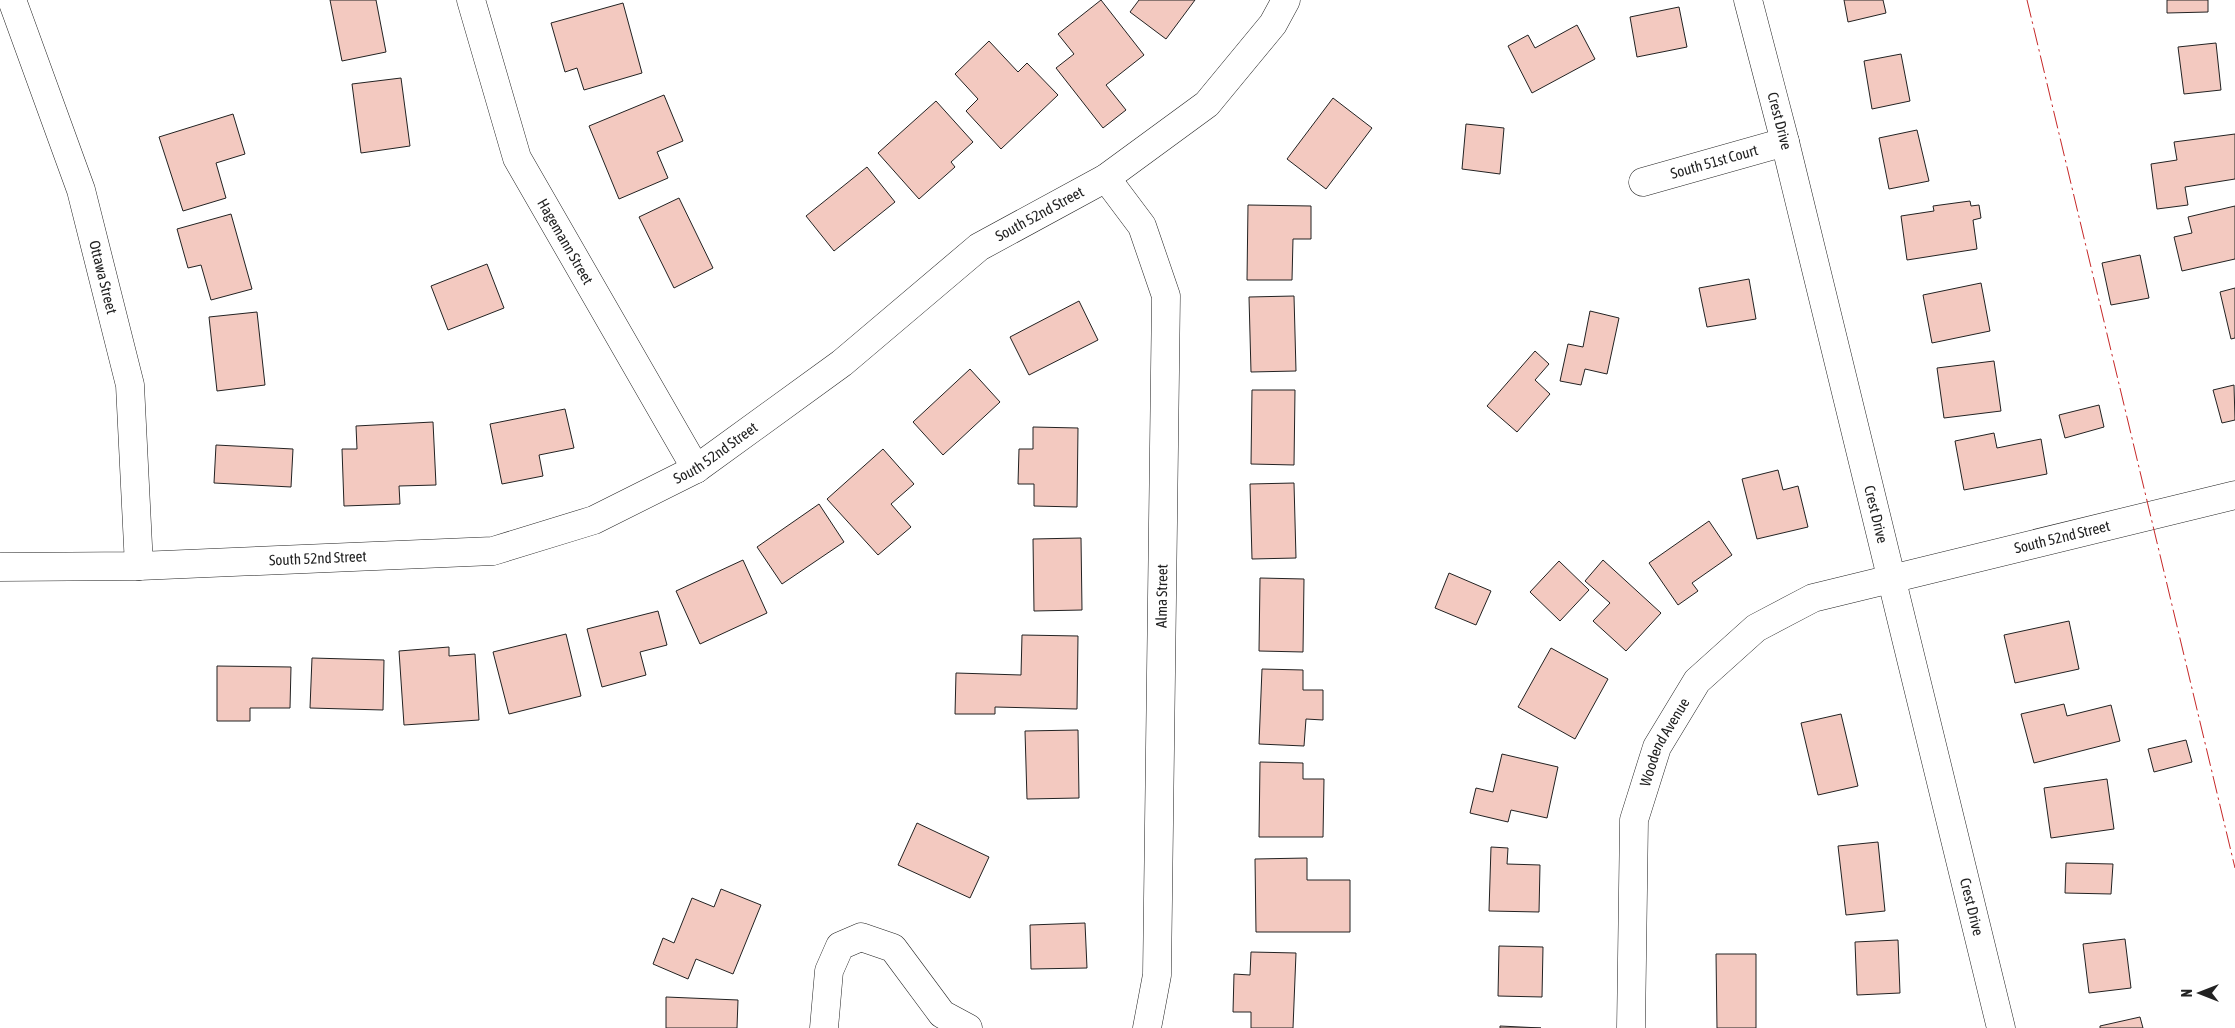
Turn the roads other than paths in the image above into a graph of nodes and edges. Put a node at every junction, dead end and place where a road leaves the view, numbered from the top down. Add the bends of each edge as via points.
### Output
1 (12, 0) edge
2 (471, 0) edge
3 (1286, 0) edge
4 (1748, 0) edge
5 (1785, 142) junction
6 (1106, 178) junction
7 (1643, 182) dead end
8 (696, 469) junction
9 (2235, 495) edge
10 (139, 566) junction
11 (0, 567) edge
12 (1890, 579) junction
13 (824, 1028) edge
14 (968, 1028) edge
15 (1147, 1028) edge
16 (1631, 1028) edge
17 (2001, 1028) edge

1 - 10 street, Ottawa Street via 81,190 130,386
2 - 8 street, Hagemann Street via 517,158
3 - 6 street, South 52nd Street via 1273,24 1207,104
4 - 5 street, Crest Drive
5 - 7 street, South 51st Court
5 - 12 street, Crest Drive
6 - 8 street, South 52nd Street via 979,248 842,363
6 - 15 street, Alma Street via 1142,226 1166,296 1157,975
8 - 10 street, South 52nd Street via 594,520 493,551
9 - 12 street, South 52nd Street
10 - 11 street, South 52nd Street
12 - 16 street, Woodend Avenue via 1813,598 1756,628 1697,681 1657,747 1634,820
12 - 17 street, Crest Drive
13 - 14 street via 829,971 840,946 861,937 893,948 942,1014

